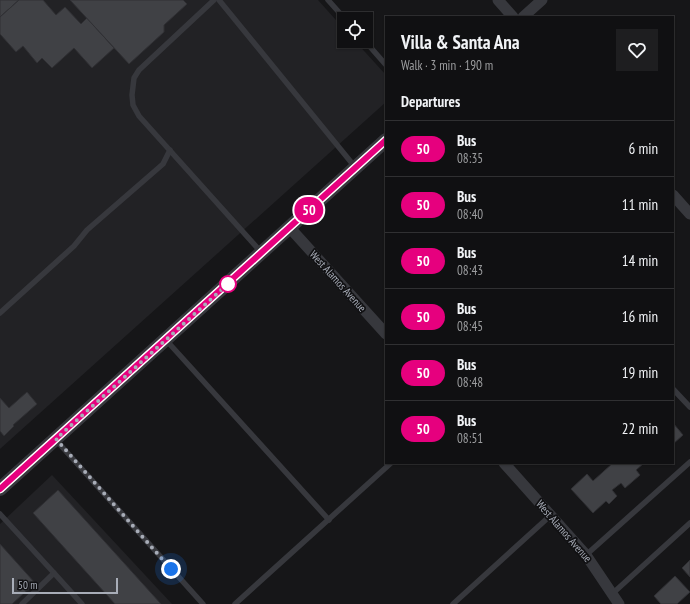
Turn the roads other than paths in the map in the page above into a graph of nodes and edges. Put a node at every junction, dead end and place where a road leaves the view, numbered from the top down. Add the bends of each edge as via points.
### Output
1 (214, 0) edge
2 (219, 0) edge
3 (328, 0) edge
4 (498, 0) edge
5 (542, 0) edge
6 (339, 12) edge
7 (512, 16) edge
8 (525, 16) edge
9 (371, 48) edge
10 (385, 64) edge
11 (385, 141) edge
12 (170, 150) junction
13 (355, 167) junction
14 (674, 196) edge
15 (690, 214) edge
16 (290, 228) junction
17 (262, 253) junction
18 (0, 313) edge
19 (385, 333) edge
20 (166, 340) junction
21 (674, 390) edge
22 (690, 407) edge
23 (56, 439) junction
24 (690, 462) edge
25 (391, 464) edge
26 (505, 464) edge
27 (0, 489) edge
28 (0, 514) edge
29 (551, 515) junction
30 (329, 520) junction
31 (690, 523) edge
32 (586, 555) junction
33 (54, 573) junction
34 (612, 594) junction
35 (22, 604) edge
36 (82, 604) edge
37 (203, 604) edge
38 (235, 604) edge
39 (454, 604) edge
40 (619, 604) edge

1 - 12 lane via 139,70 134,78 133,105 139,116
2 - 13 lane
3 - 6 lane
4 - 7 street
5 - 8 street
9 - 10 lane
11 - 13 street
12 - 17 lane
12 - 18 lane via 163,164 87,230 74,246
13 - 16 street
14 - 15 street
16 - 17 street
16 - 19 street, West Alamos Avenue
17 - 20 street
20 - 23 street
20 - 30 lane
21 - 22 lane
23 - 27 street
23 - 37 lane
24 - 32 lane
25 - 30 lane
26 - 29 street, West Alamos Avenue
28 - 33 lane
29 - 32 street, West Alamos Avenue
29 - 39 lane
30 - 38 lane
31 - 34 lane
32 - 34 street, West Alamos Avenue
33 - 35 lane
33 - 36 lane
34 - 40 street, West Alamos Avenue

